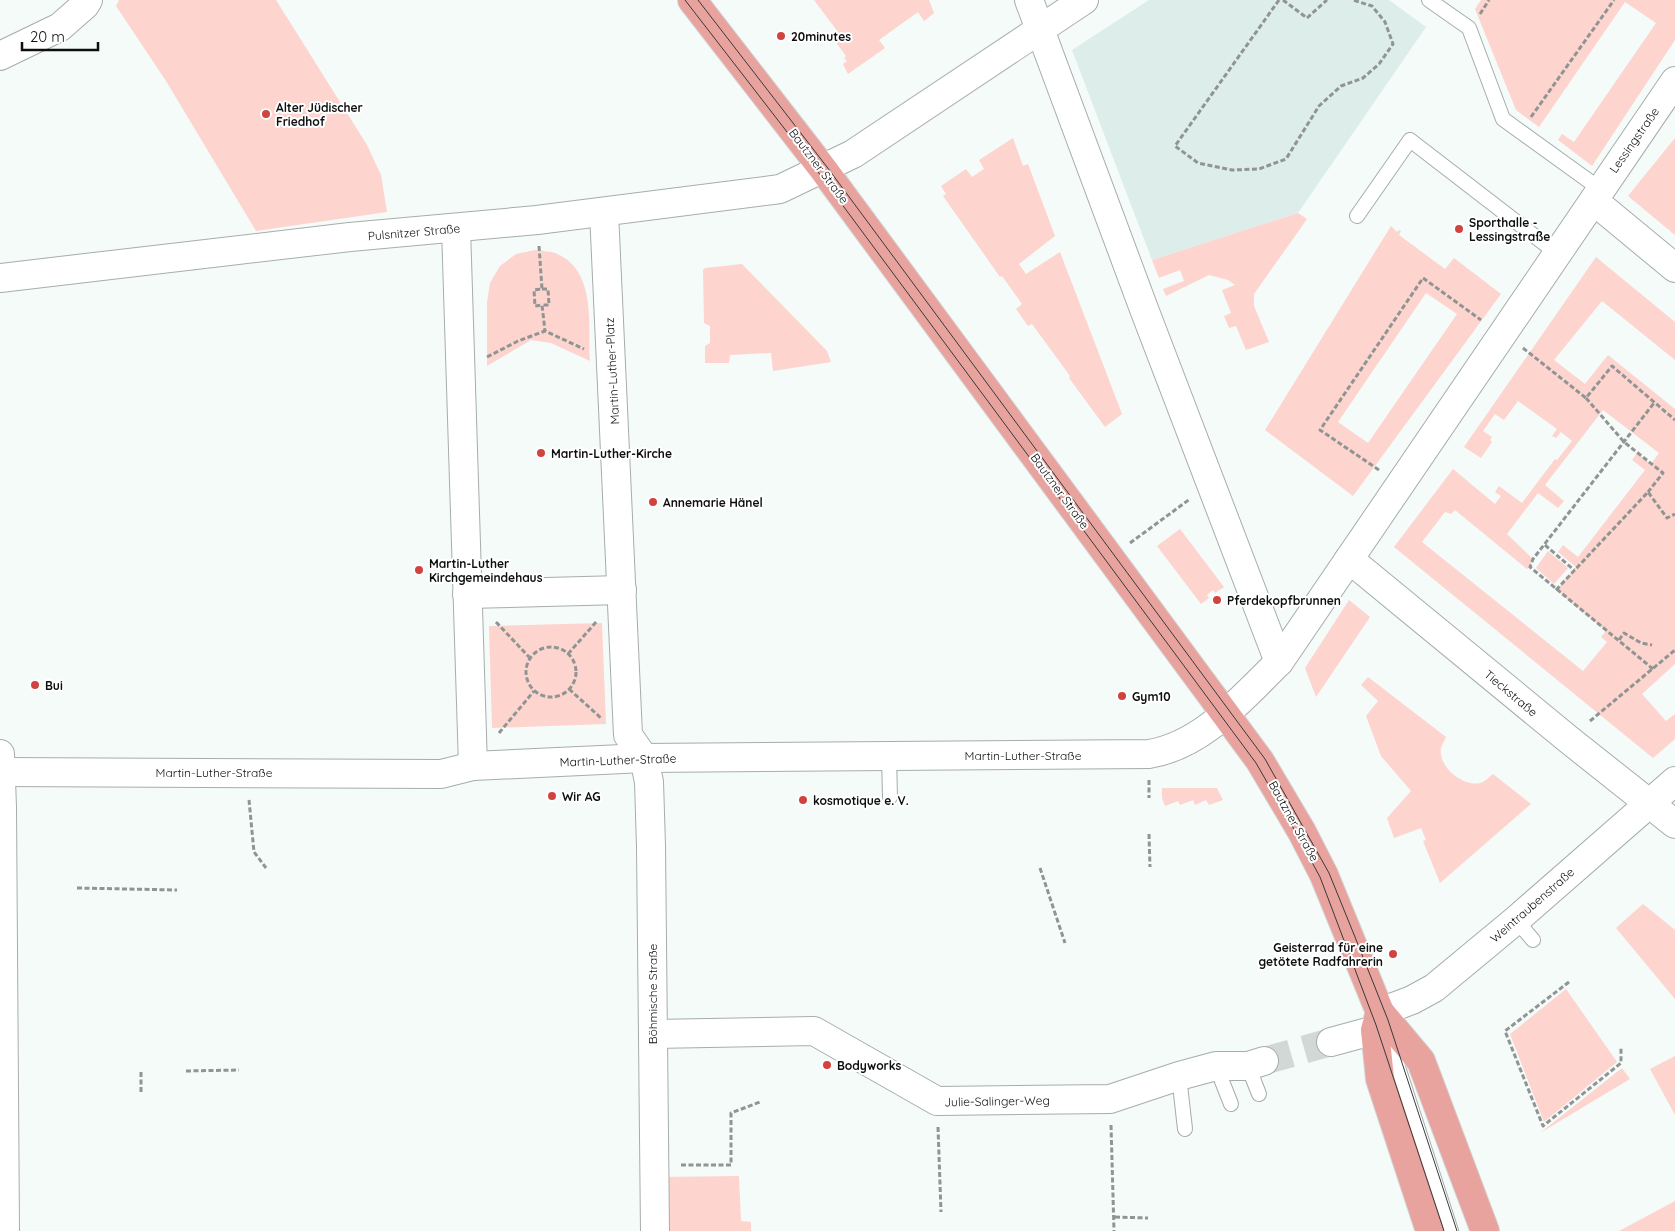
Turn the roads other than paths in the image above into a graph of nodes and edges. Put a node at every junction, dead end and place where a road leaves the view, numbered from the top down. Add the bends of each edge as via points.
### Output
1 (88, 0) edge
2 (692, 0) edge
3 (1029, 0) edge
4 (1084, 0) edge
5 (1429, 0) edge
6 (1040, 30) junction
7 (0, 56) edge
8 (1675, 81) edge
9 (823, 169) junction
10 (1597, 195) junction
11 (604, 212) junction
12 (1358, 216) dead end
13 (456, 228) junction
14 (1558, 254) junction
15 (1675, 268) edge
16 (0, 278) edge
17 (1349, 559) junction
18 (622, 590) junction
19 (467, 594) junction
20 (1279, 662) junction
21 (1225, 714) junction
22 (0, 754) edge
23 (889, 756) junction
24 (644, 758) junction
25 (473, 766) junction
26 (1, 772) edge
27 (1675, 782) edge
28 (890, 798) dead end
29 (1649, 804) junction
30 (1675, 824) edge
31 (1516, 920) junction
32 (1533, 940) dead end
33 (1377, 1021) junction
34 (653, 1034) junction
35 (1332, 1042) tunnel mouth
36 (1256, 1064) joint
37 (1216, 1066) junction
38 (1179, 1076) junction
39 (1258, 1094) dead end
40 (1231, 1104) dead end
41 (1185, 1129) dead end
42 (3, 1220) edge
43 (654, 1231) edge
44 (1430, 1231) edge
45 (1451, 1231) edge
46 (1485, 1231) edge

1 - 7 street via 60,27
2 - 9 main road, Bautzner Straße
3 - 6 street
4 - 6 street, Pulsnitzer Straße
5 - 10 lane via 1469,28 1503,119
6 - 9 street, Pulsnitzer Straße via 853,154
6 - 20 street
8 - 10 street, Lessingstraße
9 - 11 street, Pulsnitzer Straße via 780,189
9 - 21 main road, Bautzner Straße
10 - 14 street, Lessingstraße
10 - 15 street
11 - 13 street, Pulsnitzer Straße
11 - 18 street, Martin-Luther-Platz
12 - 14 lane via 1410,140
13 - 16 street, Pulsnitzer Straße via 350,237
13 - 19 street
14 - 17 street, Lessingstraße
17 - 20 street, Lessingstraße
17 - 29 street, Tieckstraße
18 - 19 street
18 - 24 street, Martin-Luther-Platz via 628,735
19 - 25 street
20 - 21 street
21 - 23 street, Martin-Luther-Straße via 1182,743 1163,752 1149,754
21 - 33 main road, Bautzner Straße via 1260,761 1324,875
22 - 26 street
23 - 24 street, Martin-Luther-Straße
23 - 28 lane
24 - 25 street, Martin-Luther-Straße
24 - 34 street, Böhmische Straße via 649,782 651,836
25 - 26 street, Martin-Luther-Straße via 441,774
26 - 42 street
27 - 29 street, Weintraubenstraße
29 - 30 street, Tieckstraße
29 - 31 street, Weintraubenstraße
31 - 32 lane
31 - 33 street, Weintraubenstraße via 1434,988
33 - 35 street
33 - 44 main road, Bautzner Straße via 1380,1079
33 - 45 lane
33 - 46 main road, Bautzner Straße via 1421,1061
34 - 38 street, Julie-Salinger-Weg via 814,1031 937,1101 1110,1099
34 - 43 street, Böhmische Straße
36 - 37 street, Julie-Salinger-Weg
36 - 39 lane
37 - 38 street, Julie-Salinger-Weg
37 - 40 lane
38 - 41 lane

